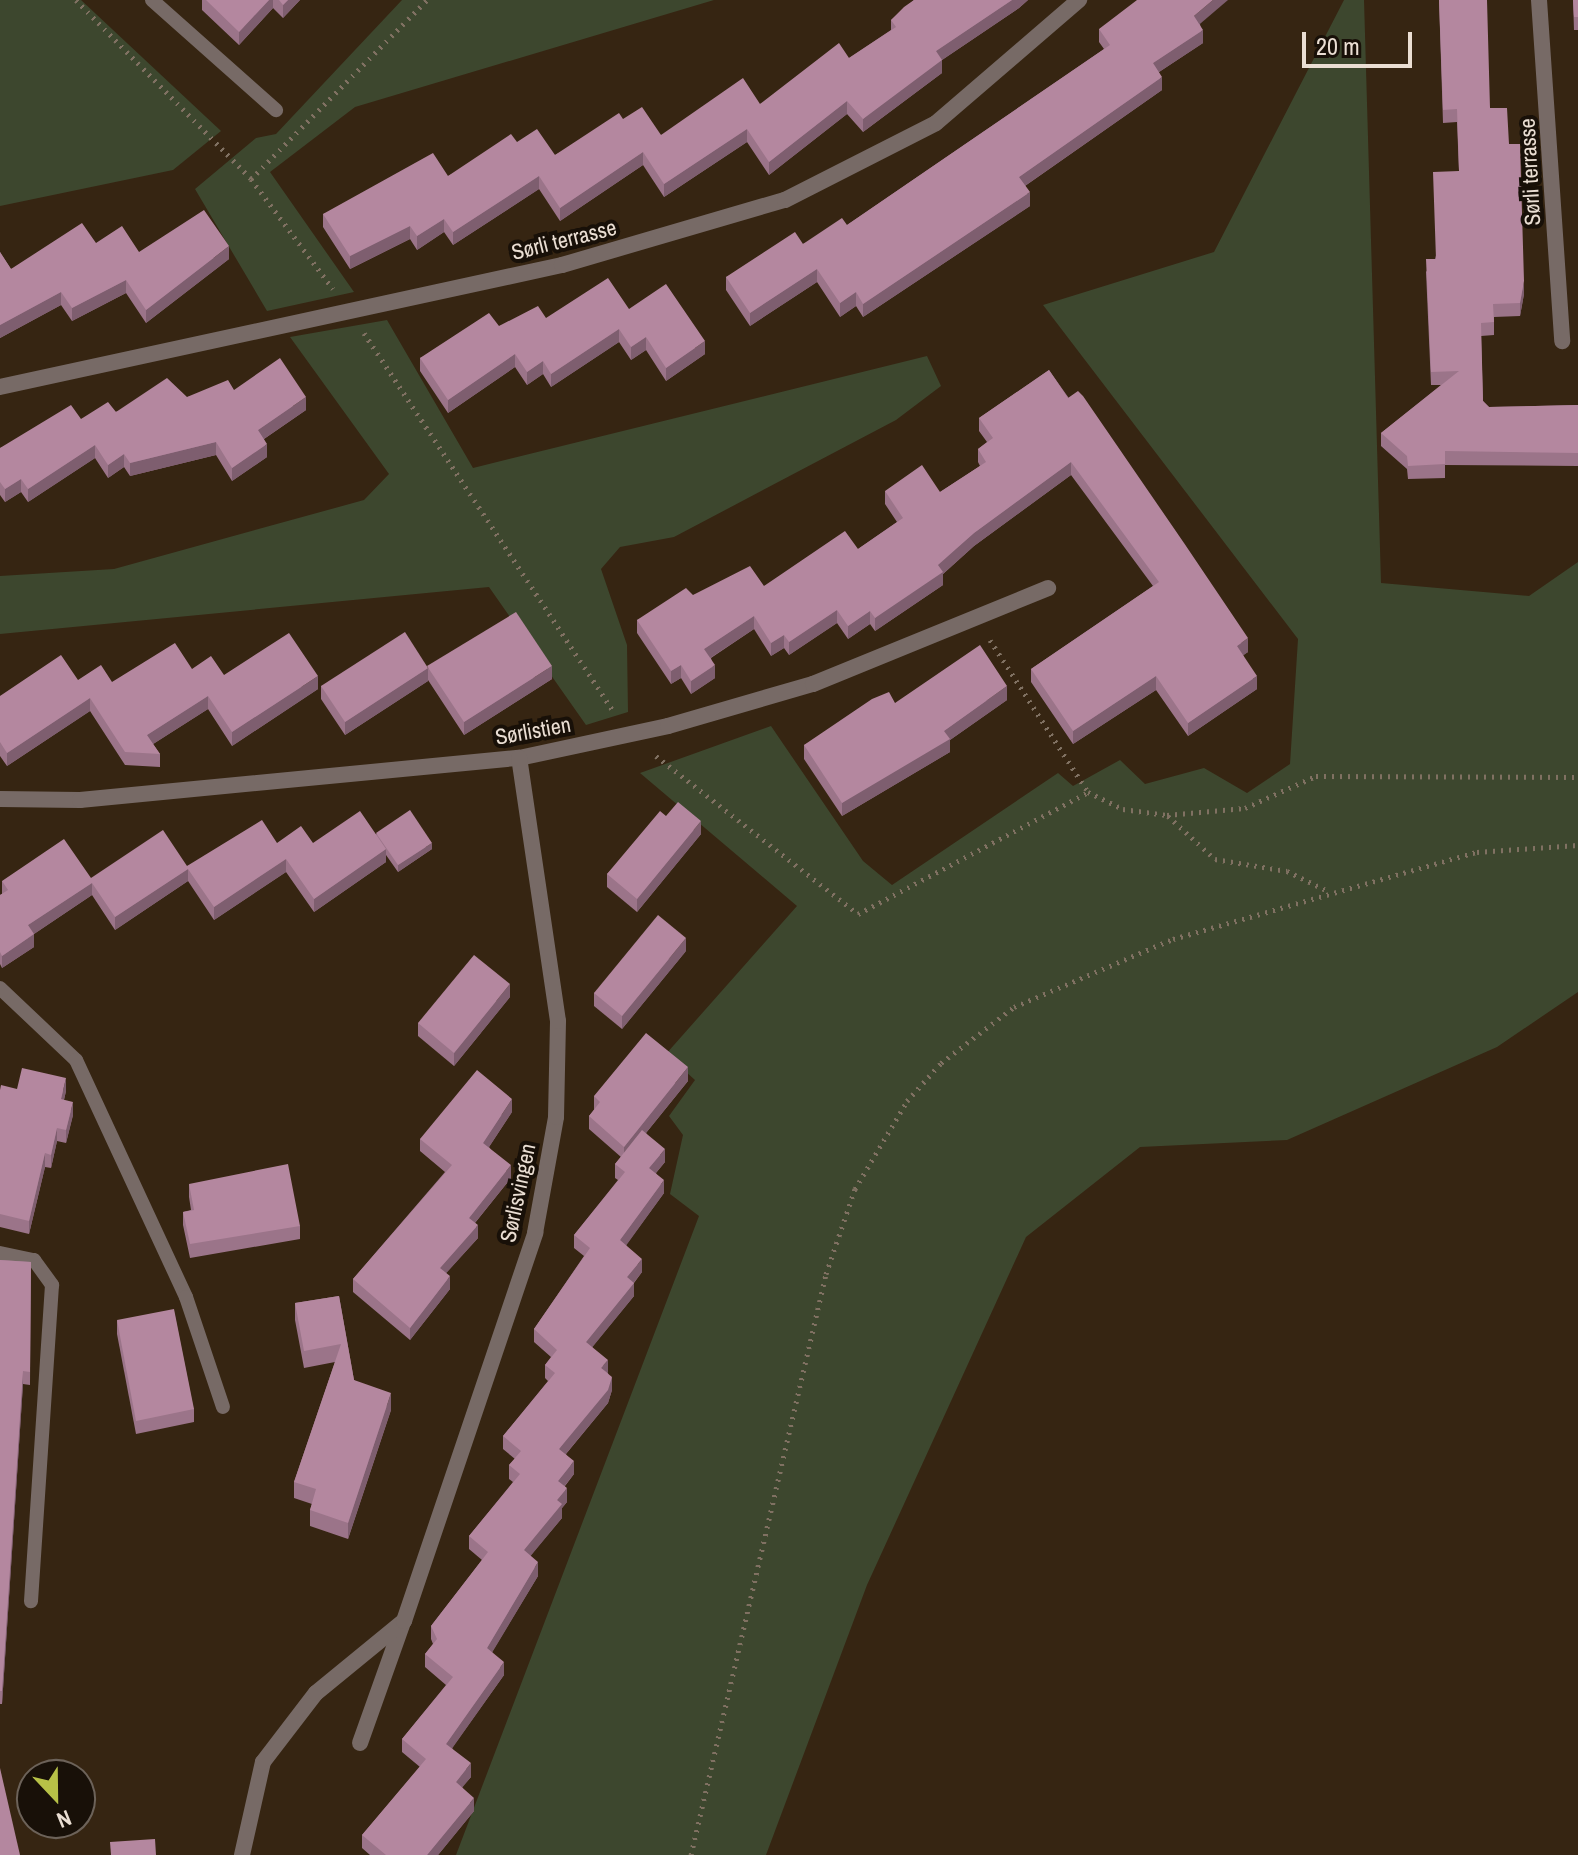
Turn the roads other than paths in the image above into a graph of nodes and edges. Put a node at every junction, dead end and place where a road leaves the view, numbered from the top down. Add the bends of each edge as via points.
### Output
1 (152, 0) edge
2 (1079, 0) edge
3 (1539, 0) edge
4 (276, 110) dead end
5 (1562, 341) dead end
6 (0, 387) edge
7 (1048, 588) dead end
8 (519, 758) junction
9 (0, 799) edge
10 (0, 988) edge
11 (0, 1253) edge
12 (223, 1407) dead end
13 (31, 1601) dead end
14 (404, 1621) junction
15 (360, 1743) dead end
16 (242, 1855) edge

1 - 4 lane
2 - 6 street, Sørli terrasse via 936,123 785,200 562,265
3 - 5 street, Sørli terrasse
7 - 8 street, Sørlistien via 813,684 630,735
8 - 9 street, Sørlistien via 80,800
8 - 14 street, Sørlisvingen via 558,1021 556,1117 535,1233
10 - 12 lane via 76,1060 186,1297
11 - 13 lane via 34,1260 52,1285
14 - 15 street, Sørlisvingen
14 - 16 street via 316,1693 263,1762

